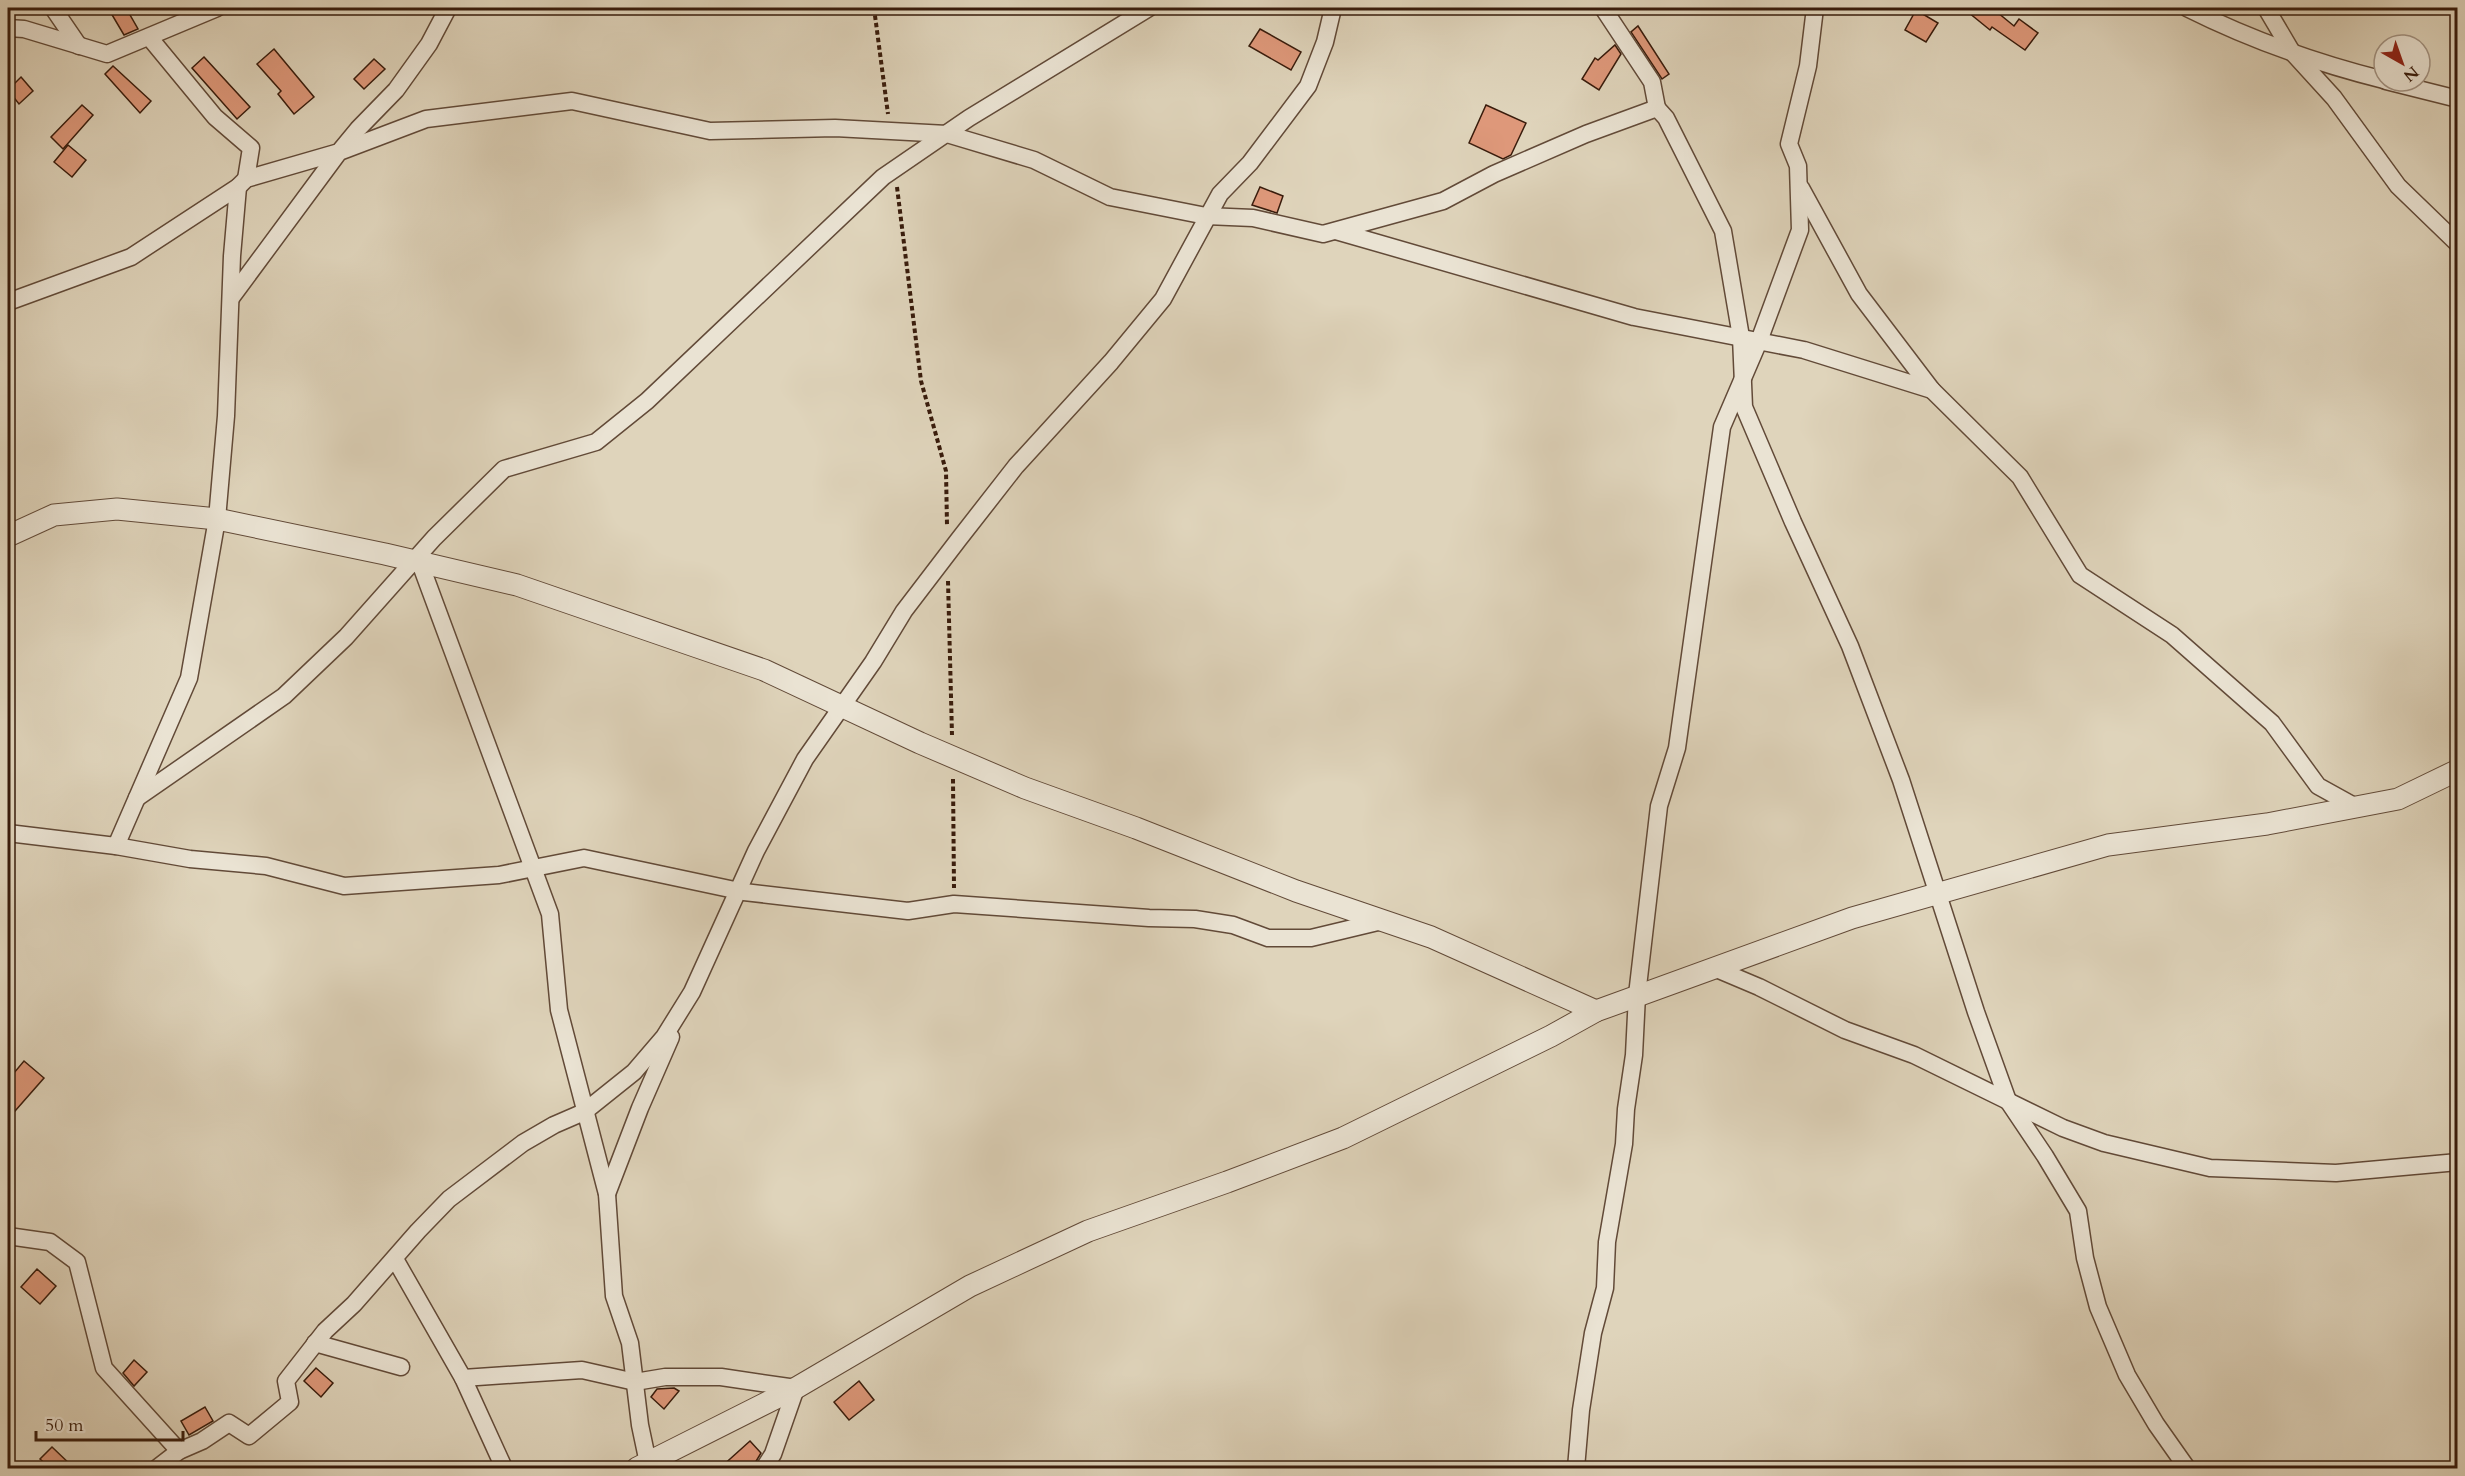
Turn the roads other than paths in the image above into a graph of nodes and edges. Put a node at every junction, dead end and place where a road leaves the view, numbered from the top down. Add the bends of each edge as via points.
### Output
1 (53, 8) edge
2 (217, 8) edge
3 (448, 8) edge
4 (1149, 8) edge
5 (1334, 8) edge
6 (1603, 8) edge
7 (1815, 8) edge
8 (2187, 8) edge
9 (2266, 8) edge
10 (8, 28) edge
11 (149, 37) junction
12 (79, 46) junction
13 (2292, 52) junction
14 (2372, 77) edge
15 (2432, 93) edge
16 (2457, 99) edge
17 (1657, 108) junction
18 (947, 134) junction
19 (339, 152) junction
20 (242, 183) junction
21 (1799, 184) junction
22 (1206, 216) junction
23 (1335, 231) junction
24 (2457, 244) edge
25 (231, 298) junction
26 (8, 302) edge
27 (1741, 338) junction
28 (1758, 341) junction
29 (1743, 378) junction
30 (1932, 390) junction
31 (217, 519) junction
32 (8, 536) edge
33 (417, 562) junction
34 (841, 706) junction
35 (2457, 770) edge
36 (137, 798) junction
37 (2356, 807) junction
38 (8, 833) edge
39 (116, 846) junction
40 (533, 868) junction
41 (739, 890) junction
42 (1939, 893) junction
43 (1382, 921) junction
44 (1714, 968) junction
45 (1637, 995) junction
46 (686, 1003) junction
47 (1596, 1011) junction
48 (2008, 1101) junction
49 (584, 1112) junction
50 (2457, 1162) edge
51 (607, 1194) junction
52 (8, 1236) edge
53 (395, 1259) junction
54 (315, 1343) junction
55 (401, 1367) dead end
56 (463, 1378) junction
57 (635, 1382) junction
58 (796, 1388) junction
59 (180, 1451) junction
60 (642, 1466) edge
61 (164, 1467) edge
62 (504, 1468) edge
63 (764, 1468) edge
64 (1576, 1468) edge
65 (2187, 1468) edge

1 - 12 street
2 - 11 street
3 - 19 street via 429,44 396,90
4 - 18 street
5 - 22 street via 1308,86
6 - 17 street via 1652,82
7 - 21 street via 1808,66 1789,144 1798,166
8 - 13 street
9 - 13 street
10 - 12 street
11 - 12 street via 107,54
11 - 20 street via 215,117 251,148
13 - 14 street
13 - 24 street via 2334,98 2398,186
15 - 16 street
17 - 23 street via 1586,134 1443,201
17 - 27 street via 1666,118 1723,231
18 - 19 street via 835,128 710,130 572,101 426,119
18 - 22 street via 1034,160 1110,197
18 - 33 street via 883,177 647,401 596,442 504,469
19 - 20 street
19 - 25 street
20 - 25 street
20 - 26 street via 131,257
21 - 28 street via 1800,230
21 - 30 street via 1859,294
22 - 23 street via 1253,218 1323,234
22 - 34 street via 1163,299 1016,466 904,611
23 - 27 street via 1634,317
25 - 31 street
27 - 28 street
27 - 29 street
28 - 29 street
28 - 30 street via 1804,350
29 - 42 street via 1744,407 1850,646
29 - 45 street via 1722,427 1677,748 1659,806
30 - 37 street via 2020,477 2080,575 2172,635 2272,723 2318,786
31 - 32 street via 117,509 54,515
31 - 33 street
31 - 36 street via 189,678
33 - 34 street via 517,585 764,670
33 - 36 street via 284,696
33 - 40 street
34 - 41 street via 805,759
34 - 43 street via 1025,788
35 - 37 street via 2398,799
36 - 39 street
37 - 42 street via 2266,824 2108,845
38 - 39 street
39 - 40 street via 189,859 266,866 344,886 499,875
40 - 41 street via 584,858
40 - 49 street via 550,914 559,1010
41 - 43 street via 908,911 954,904 1195,919 1233,925 1268,938 1311,938
41 - 46 street
42 - 44 street via 1852,918
42 - 48 street
43 - 47 street via 1431,938
44 - 45 street
44 - 48 street via 1845,1030 1914,1055
45 - 47 street
45 - 64 street via 1624,1144 1607,1242 1605,1288 1593,1333 1581,1410
46 - 49 street via 634,1072
46 - 51 street
47 - 58 street via 1343,1138 1088,1231 970,1286
48 - 50 street via 2104,1143 2210,1168 2336,1173
48 - 65 street via 2078,1211 2098,1307 2127,1375
49 - 51 street
49 - 53 street via 523,1143 457,1193
51 - 57 street via 614,1296 630,1344
52 - 59 street via 50,1242 77,1262 104,1368
53 - 54 street
53 - 56 street
54 - 55 street
54 - 59 street via 286,1381 290,1402 249,1436 229,1423
56 - 57 street via 582,1370
56 - 62 street
57 - 58 street via 665,1377 721,1377
57 - 60 street
58 - 60 street
58 - 63 street via 773,1454
59 - 61 street

